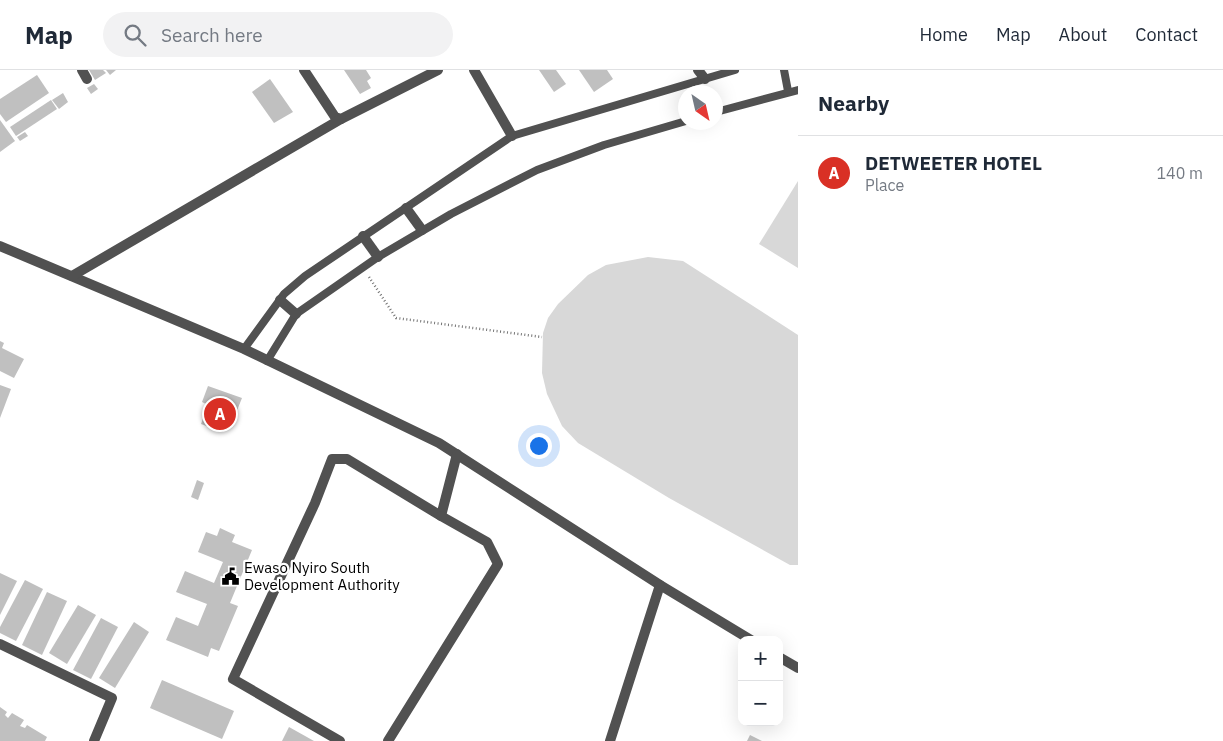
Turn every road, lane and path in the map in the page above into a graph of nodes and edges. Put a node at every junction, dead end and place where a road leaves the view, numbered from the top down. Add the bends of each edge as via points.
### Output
1 (304, 70) edge
2 (438, 70) edge
3 (474, 70) edge
4 (698, 70) edge
5 (735, 70) edge
6 (784, 70) edge
7 (422, 73) edge
8 (705, 79) junction
9 (798, 90) edge
10 (788, 91) junction
11 (723, 110) edge
12 (341, 119) junction
13 (678, 123) edge
14 (512, 136) junction
15 (406, 208) junction
16 (422, 230) junction
17 (363, 236) junction
18 (0, 246) edge
19 (378, 257) junction
20 (363, 267) junction
21 (72, 276) junction
22 (280, 300) junction
23 (296, 314) junction
24 (542, 337) dead end
25 (244, 350) junction
26 (267, 361) junction
27 (457, 454) junction
28 (441, 516) junction
29 (660, 585) junction
30 (744, 636) edge
31 (0, 644) edge
32 (783, 659) edge
33 (798, 668) edge
34 (94, 741) edge
35 (340, 741) edge
36 (388, 741) edge
37 (610, 741) edge

1 - 12 street via 335,117
2 - 7 street
3 - 14 street
4 - 8 street
5 - 8 lane
6 - 10 lane
7 - 12 street
8 - 14 lane
9 - 10 lane
10 - 11 lane
12 - 21 street
13 - 16 lane via 604,145 537,170
14 - 15 lane
15 - 16 street
15 - 17 lane
16 - 19 lane
17 - 19 street
17 - 22 lane via 305,276
18 - 21 street
19 - 20 lane
20 - 23 lane
20 - 24 path via 396,318
21 - 25 street
22 - 23 street
22 - 25 lane
23 - 26 lane
25 - 26 street
26 - 27 street
27 - 28 street
27 - 29 street
28 - 35 street via 347,459 332,459 315,504 233,679
28 - 36 street via 487,542 498,564
29 - 30 street
29 - 37 street
31 - 34 street via 112,698
32 - 33 street

